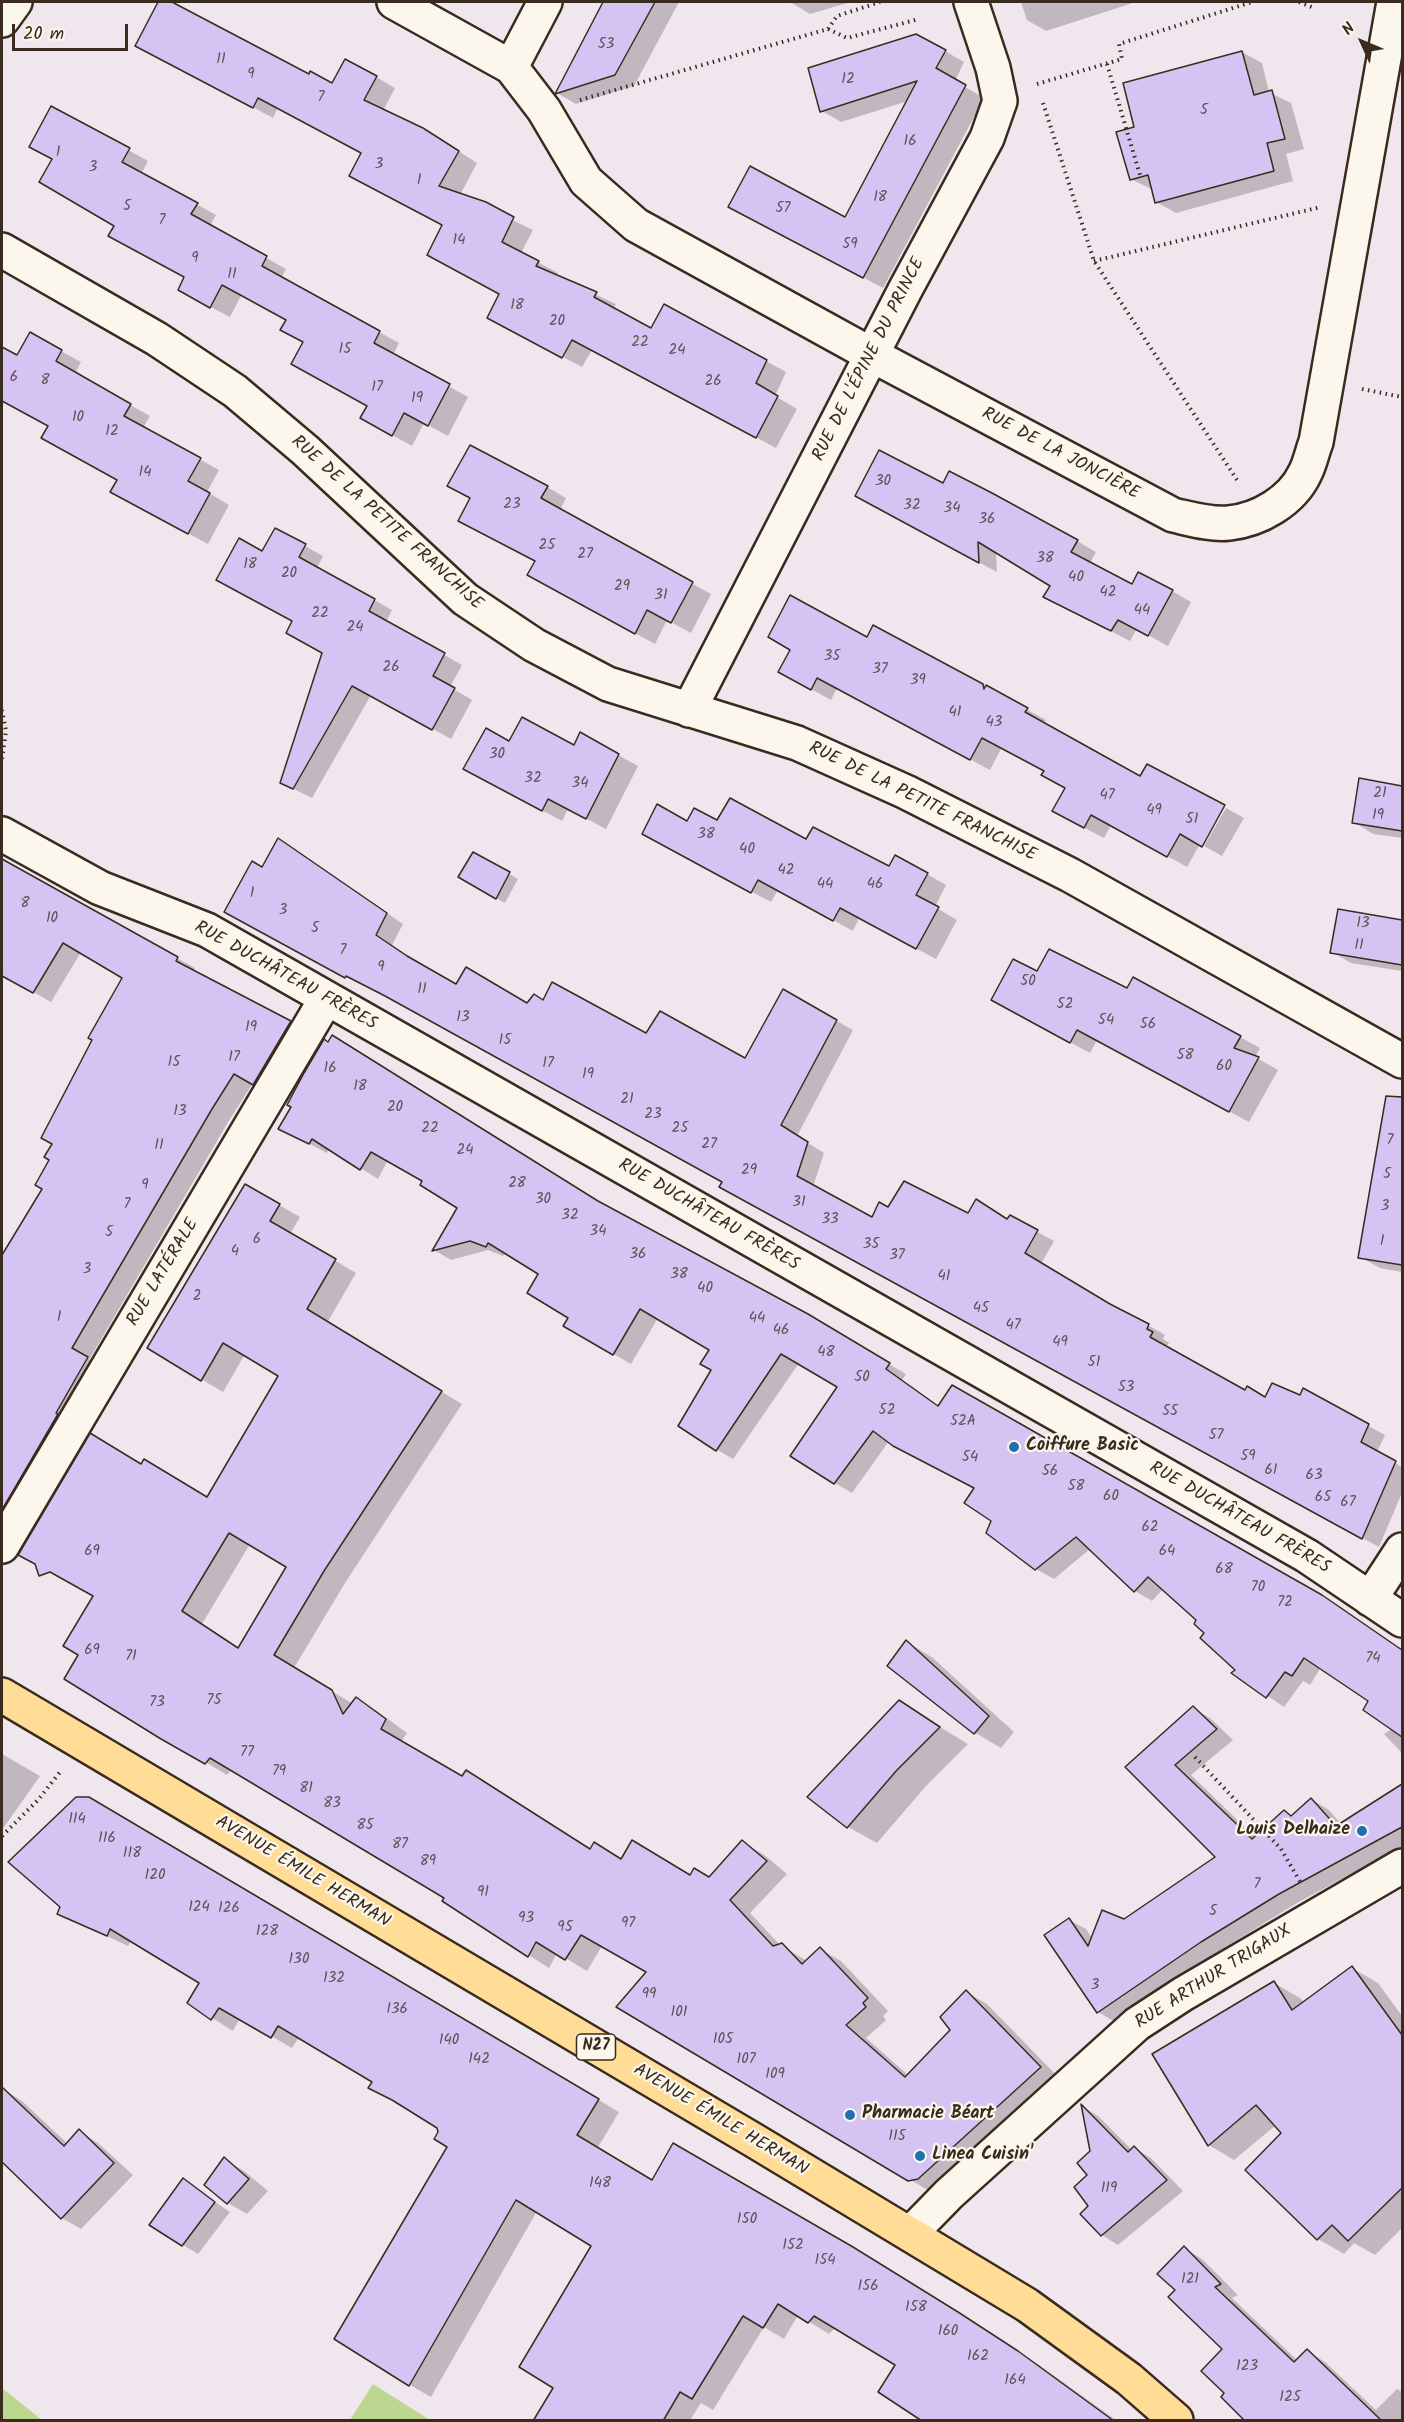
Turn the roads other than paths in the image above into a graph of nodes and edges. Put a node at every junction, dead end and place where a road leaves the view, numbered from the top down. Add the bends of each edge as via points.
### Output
1 (15, 2) edge
2 (394, 2) edge
3 (545, 2) edge
4 (971, 2) edge
5 (1395, 2) edge
6 (2, 20) edge
7 (511, 66) junction
8 (2, 250) edge
9 (872, 355) junction
10 (689, 710) junction
11 (2, 834) edge
12 (326, 999) junction
13 (1402, 1061) edge
14 (2, 1546) edge
15 (1402, 1550) edge
16 (1370, 1599) junction
17 (1402, 1620) edge
18 (2, 1695) edge
19 (1402, 1866) edge
20 (910, 2234) junction
21 (1176, 2421) edge

1 - 6 street
2 - 7 street
3 - 7 street
4 - 9 street, RUE DE L'ÉPINE DU PRINCE via 1000,101 987,138
5 - 9 street, RUE DE LA JONCIÈRE via 1316,442 1305,475 1287,498 1260,515 1228,523 1173,515
7 - 9 street, RUE DE LA JONCIÈRE via 544,110 586,181 636,225
8 - 10 street, RUE DE LA PETITE FRANCHISE via 157,339 235,391 475,606 534,645 608,684
9 - 10 street, RUE DE L'ÉPINE DU PRINCE
10 - 13 street, RUE DE LA PETITE FRANCHISE via 797,743 906,792 1070,876
11 - 12 street, RUE DUCHÂTEAU FRÈRES via 100,888 207,930
12 - 14 street, RUE LATÉRALE
12 - 16 street, RUE DUCHÂTEAU FRÈRES via 1296,1550
15 - 16 street
16 - 17 street, RUE DUCHÂTEAU FRÈRES
18 - 20 main road, AVENUE ÉMILE HERMAN / N27
19 - 20 street, RUE ARTHUR TRIGAUX via 1137,2024
20 - 21 main road, AVENUE ÉMILE HERMAN / N27 via 1027,2306 1129,2379

